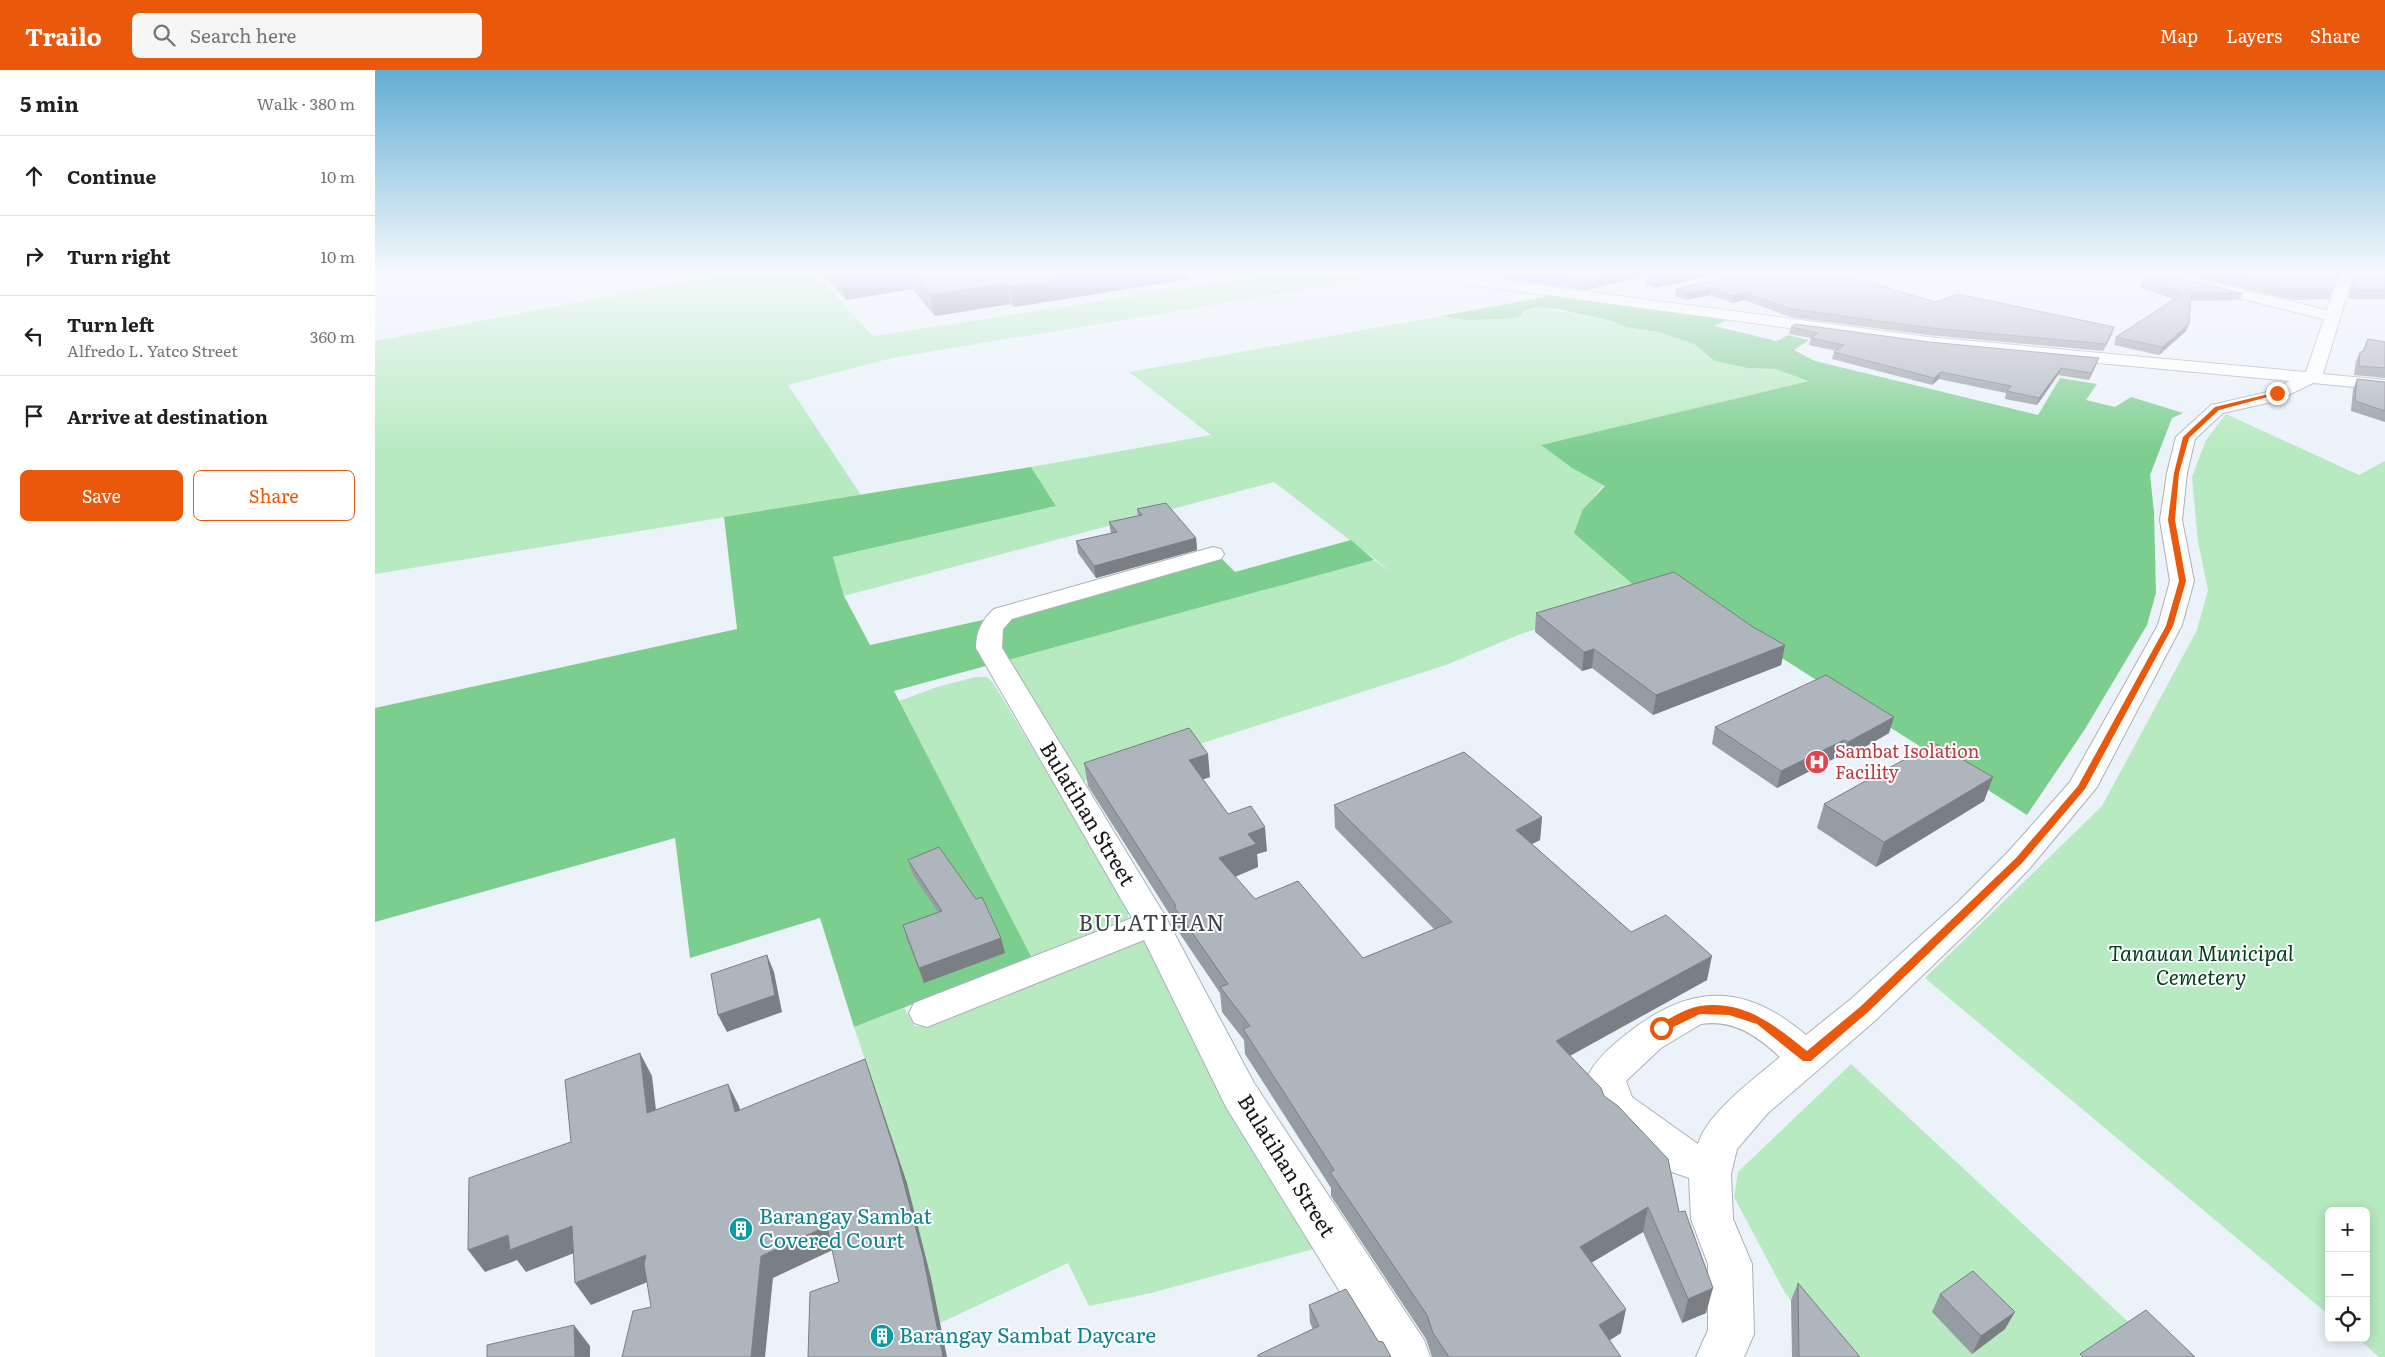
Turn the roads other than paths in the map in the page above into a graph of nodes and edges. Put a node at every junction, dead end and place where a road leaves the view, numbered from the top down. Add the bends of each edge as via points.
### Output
1 (1854, 332) edge
2 (2328, 332) edge
3 (2313, 377) junction
4 (2385, 385) edge
5 (1213, 554) dead end
6 (1153, 923) junction
7 (927, 1013) dead end
8 (1807, 1058) junction
9 (1712, 1167) junction
10 (1407, 1357) edge
11 (1719, 1357) edge

1 - 3 street via 1928,342
2 - 3 street
3 - 4 street
3 - 8 street via 2270,397 2217,409 2186,437 2171,520 2182,581 2169,626 2082,787 2019,860 1970,910 1864,1010
5 - 6 street, Bulatihan Street via 1003,614 988,631 989,648
6 - 7 street
6 - 10 street, Bulatihan Street via 1240,1095
8 - 9 street via 1755,1101 1725,1134 1719,1141
8 - 9 street via 1761,1021 1729,1010 1699,1010 1661,1028 1605,1077 1615,1107 1686,1159
9 - 11 street via 1712,1219 1730,1264 1731,1334

